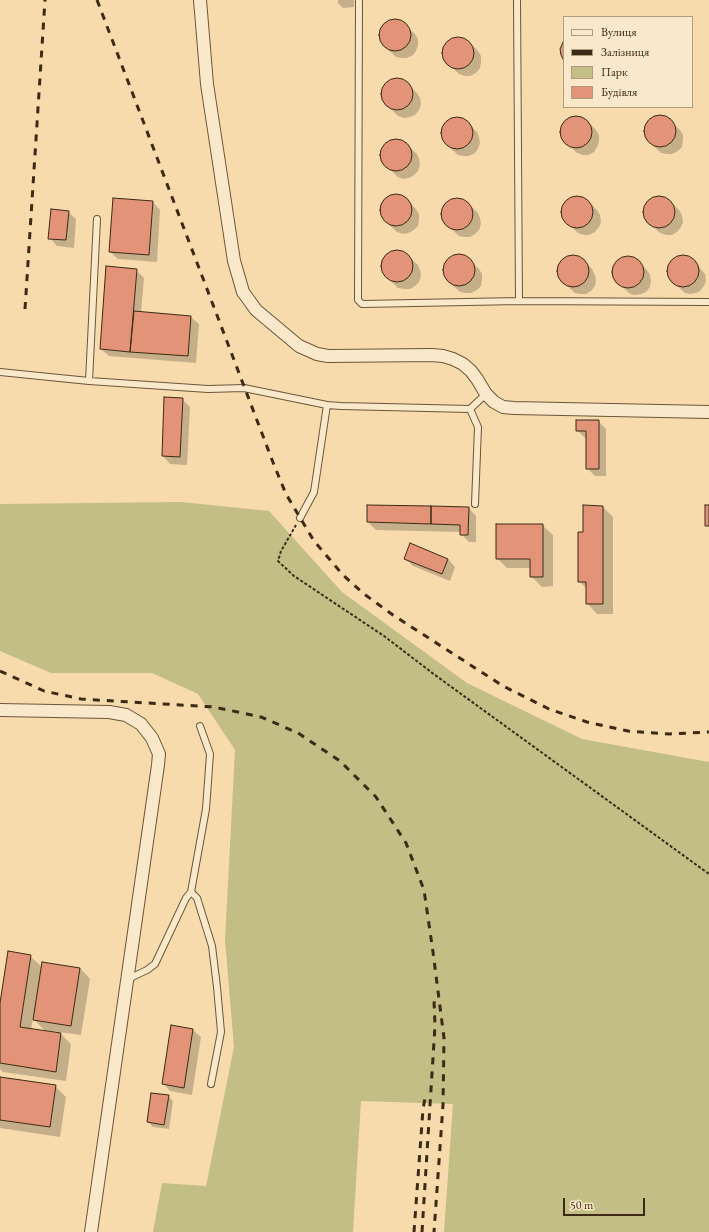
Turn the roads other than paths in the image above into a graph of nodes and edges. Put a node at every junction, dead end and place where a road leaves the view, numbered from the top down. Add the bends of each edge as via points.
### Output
1 (200, 0) edge
2 (359, 0) edge
3 (516, 0) edge
4 (97, 218) dead end
5 (519, 301) junction
6 (709, 302) edge
7 (0, 372) edge
8 (89, 381) junction
9 (486, 394) junction
10 (327, 405) junction
11 (470, 408) junction
12 (709, 412) edge
13 (475, 504) dead end
14 (300, 518) road end
15 (0, 710) edge
16 (200, 726) dead end
17 (192, 892) junction
18 (128, 979) junction
19 (211, 1084) dead end
20 (91, 1232) edge

1 - 9 street via 207,84 234,261 243,292 249,302 307,351 328,356 443,356 463,364 471,371
2 - 5 lane via 358,300 362,304
3 - 5 lane
4 - 8 lane
5 - 6 lane
7 - 8 lane
8 - 10 lane via 208,389 244,388
9 - 11 lane
9 - 12 street via 503,407 514,408
10 - 11 lane
10 - 14 lane via 314,492
11 - 13 lane via 478,427
15 - 18 street via 109,712 126,715 141,724 152,738 159,754 158,765
16 - 17 lane via 210,754 206,809
17 - 18 lane via 186,898 155,964
17 - 19 lane via 197,898 212,946 217,987 221,1032
18 - 20 street

